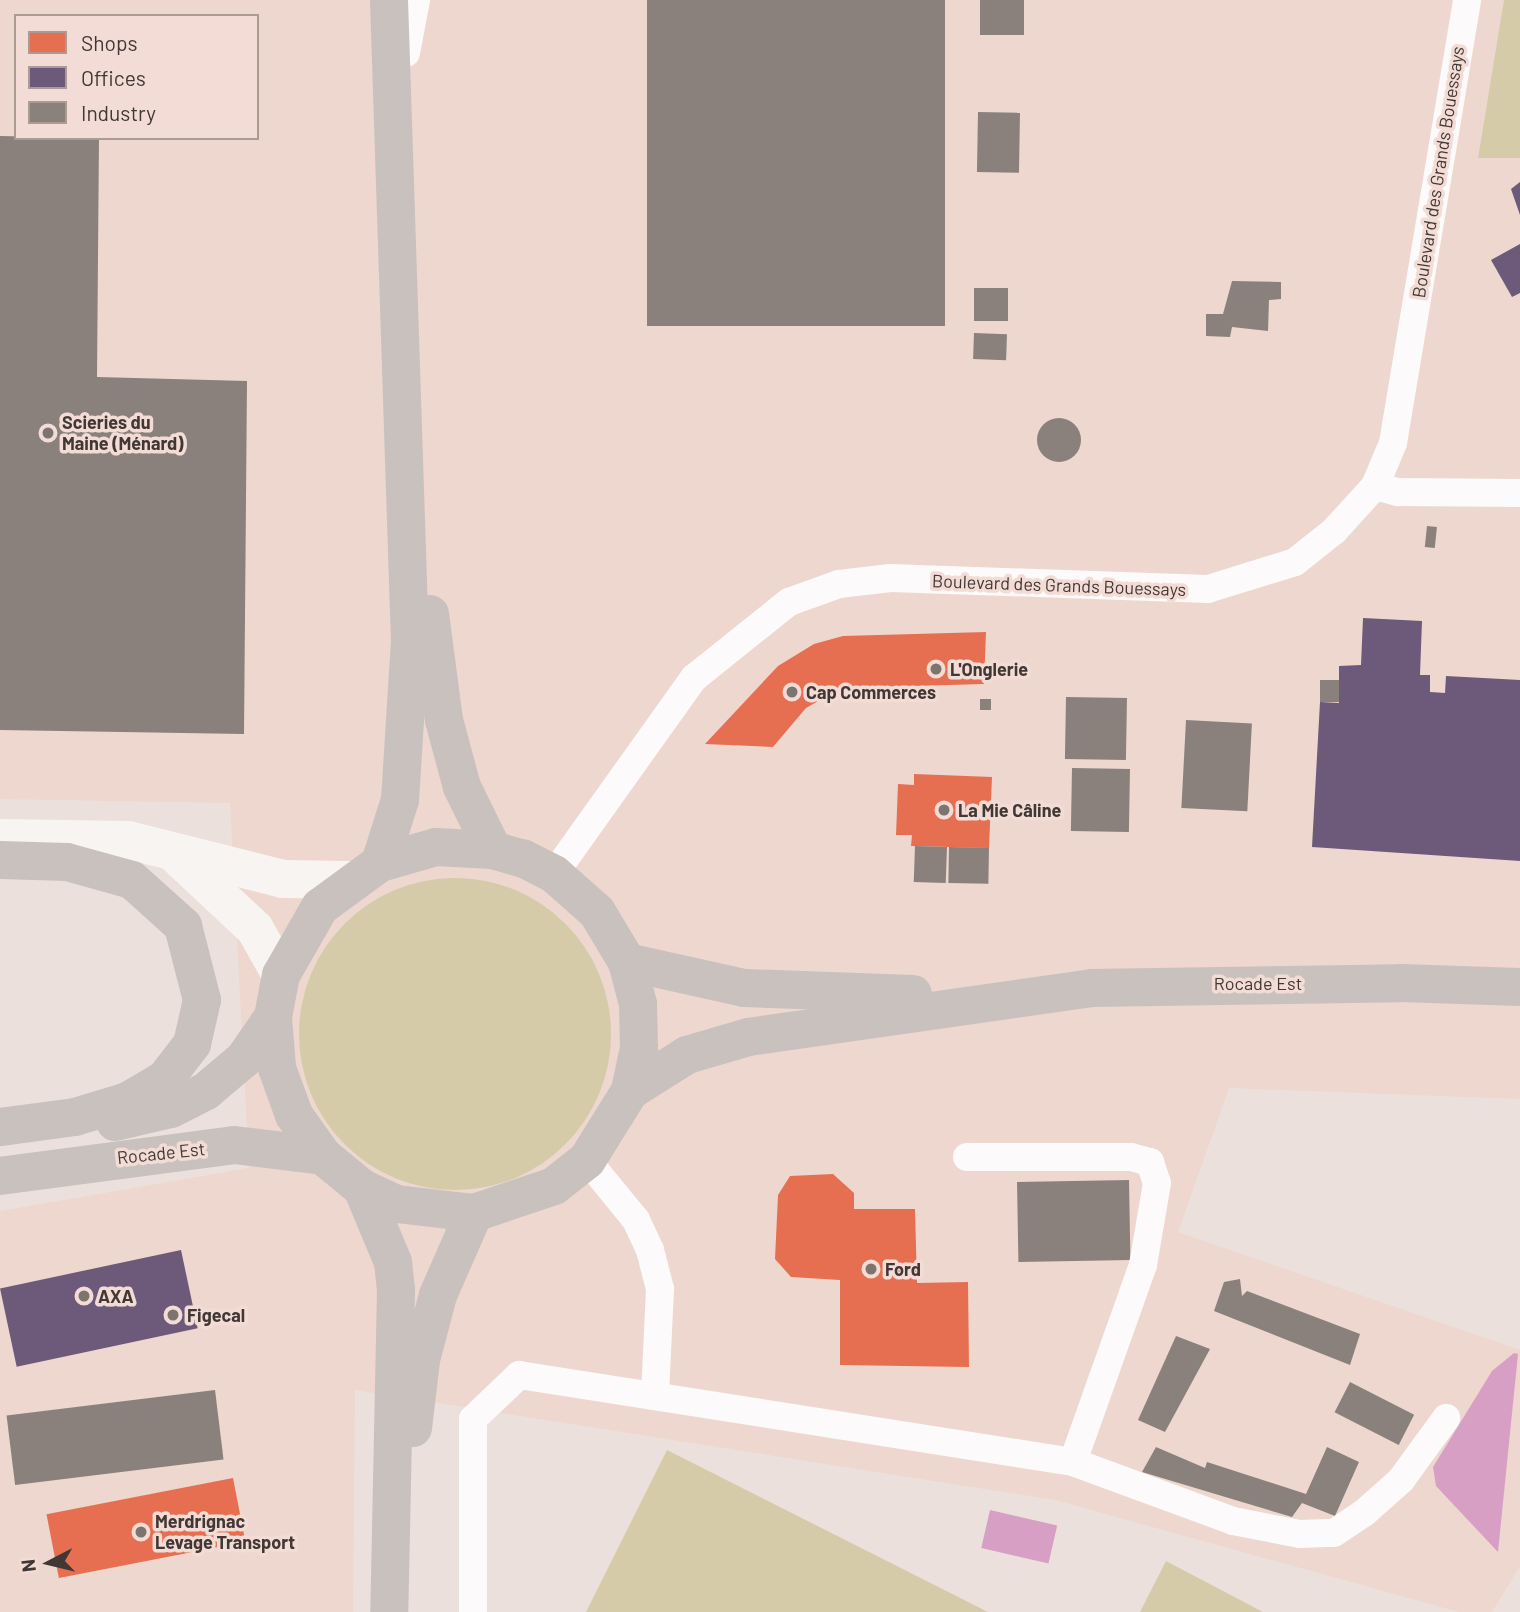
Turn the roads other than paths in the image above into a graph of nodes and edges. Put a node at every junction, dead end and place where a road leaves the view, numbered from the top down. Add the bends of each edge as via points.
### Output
1 (389, 0) edge
2 (416, 0) edge
3 (1467, 0) edge
4 (393, 210) junction
5 (407, 451) junction
6 (1375, 486) junction
7 (1520, 492) edge
8 (0, 838) edge
9 (493, 850) junction
10 (170, 851) junction
11 (0, 860) edge
12 (365, 872) junction
13 (554, 874) junction
14 (626, 962) junction
15 (281, 975) junction
16 (1520, 987) edge
17 (996, 997) junction
18 (273, 1017) junction
19 (630, 1091) junction
20 (0, 1127) edge
21 (0, 1140) edge
22 (323, 1156) junction
23 (967, 1157) dead end
24 (587, 1160) junction
25 (0, 1177) edge
26 (362, 1188) junction
27 (474, 1213) junction
28 (655, 1395) junction
29 (1446, 1418) dead end
30 (1073, 1462) junction
31 (389, 1612) edge
32 (411, 1612) edge
33 (473, 1612) edge

1 - 4 main road
2 - 4 street via 409,18
3 - 6 street, Boulevard des Grands Bouessays via 1393,443
4 - 5 main road
5 - 9 main road via 444,720 462,787
5 - 12 main road via 409,725 400,800
6 - 7 street via 1398,492
6 - 13 street, Boulevard des Grands Bouessays via 1334,531 1295,562 1208,589 891,578 839,584 789,602 694,678
8 - 10 main road via 128,841
9 - 12 main road via 436,847
9 - 13 main road
10 - 12 main road via 283,879
10 - 15 main road via 221,891 255,929
11 - 20 main road via 67,862 132,880 183,926 202,1000 192,1044 165,1079 128,1101 75,1117
12 - 15 main road via 297,939
13 - 14 main road via 597,912
14 - 17 main road via 744,988
14 - 19 main road via 638,1004 639,1048
15 - 18 main road
16 - 17 main road, Rocade Est via 1197,983
17 - 19 main road via 748,1037 687,1055
18 - 21 main road, Rocade Est via 244,1059 171,1109
18 - 22 main road via 281,1080 294,1115
19 - 24 main road
22 - 25 main road, Rocade Est via 234,1145
22 - 26 main road
23 - 30 street via 1131,1157 1150,1162 1157,1182 1143,1265
24 - 27 main road via 544,1191
24 - 28 street via 636,1220 650,1250 660,1289
26 - 27 main road via 409,1207
26 - 31 main road via 384,1235 396,1292
27 - 32 main road via 438,1296 421,1360 412,1441
28 - 30 street
28 - 33 street via 519,1375 489,1399 473,1419
29 - 30 street via 1401,1480 1334,1533 1300,1534 1233,1521

